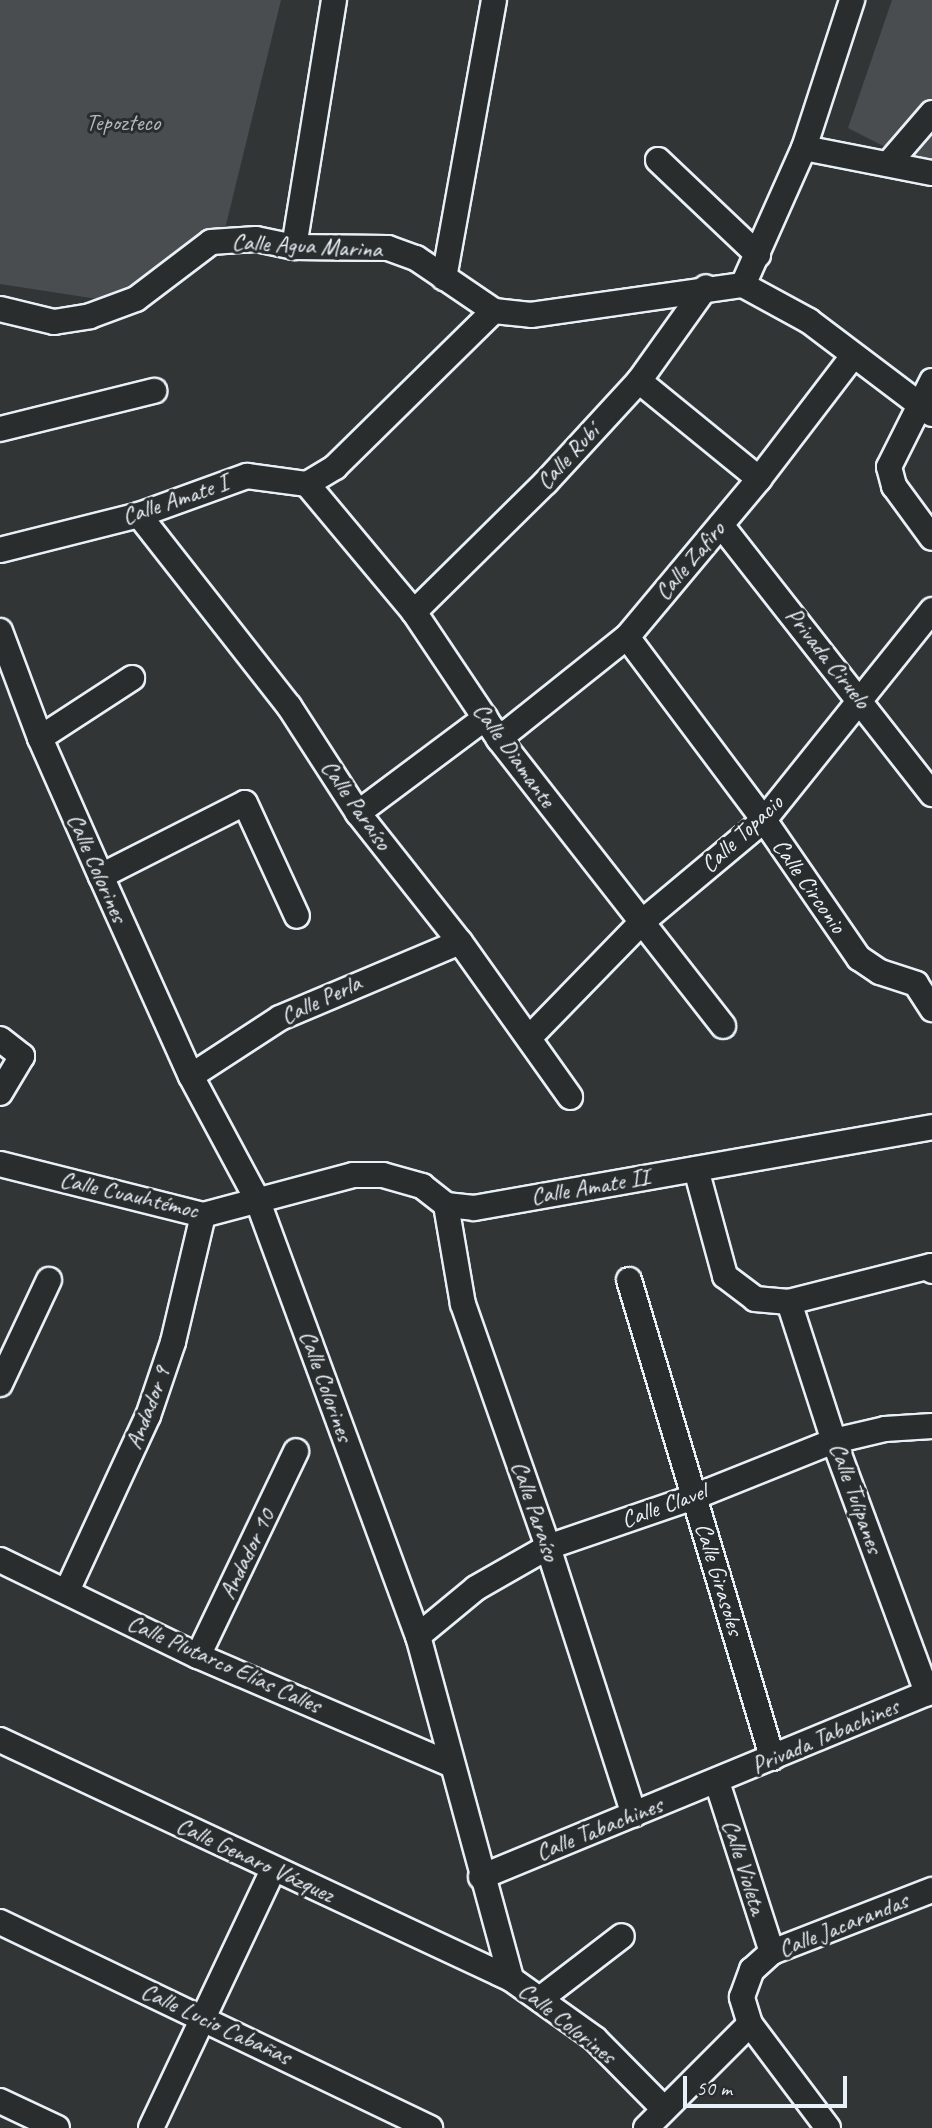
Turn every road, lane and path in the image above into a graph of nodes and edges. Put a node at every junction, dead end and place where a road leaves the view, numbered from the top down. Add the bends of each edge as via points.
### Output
1 (334, 0) edge
2 (494, 0) edge
3 (852, 0) edge
4 (932, 113) edge
5 (804, 148) junction
6 (658, 160) dead end
7 (889, 163) junction
8 (932, 173) edge
9 (294, 247) junction
10 (758, 255) junction
11 (444, 278) junction
12 (743, 285) junction
13 (706, 287) junction
14 (0, 309) edge
15 (494, 311) junction
16 (853, 356) junction
17 (639, 381) junction
18 (932, 381) edge
19 (154, 391) dead end
20 (925, 410) edge
21 (0, 429) edge
22 (759, 479) junction
23 (307, 484) junction
24 (139, 515) junction
25 (721, 525) junction
26 (932, 538) edge
27 (0, 550) edge
28 (932, 610) edge
29 (414, 612) junction
30 (0, 631) edge
31 (627, 637) junction
32 (132, 678) dead end
33 (862, 700) junction
34 (485, 718) junction
35 (40, 738) junction
36 (499, 739) junction
37 (932, 794) edge
38 (358, 813) junction
39 (764, 820) junction
40 (101, 876) junction
41 (297, 916) dead end
42 (642, 922) junction
43 (460, 942) junction
44 (932, 1009) edge
45 (723, 1026) dead end
46 (530, 1037) junction
47 (0, 1039) edge
48 (191, 1076) junction
49 (0, 1093) edge
50 (570, 1097) dead end
51 (932, 1127) edge
52 (0, 1164) edge
53 (696, 1169) junction
54 (257, 1199) junction
55 (446, 1205) junction
56 (203, 1215) junction
57 (932, 1271) edge
58 (49, 1280) dead end
59 (629, 1280) dead end
60 (789, 1302) junction
61 (0, 1384) edge
62 (932, 1426) edge
63 (834, 1441) junction
64 (296, 1451) dead end
65 (694, 1497) junction
66 (548, 1547) junction
67 (0, 1560) edge
68 (68, 1591) junction
69 (418, 1636) junction
70 (198, 1656) junction
71 (930, 1692) edge
72 (0, 1740) edge
73 (772, 1758) junction
74 (450, 1764) junction
75 (717, 1782) junction
76 (634, 1815) junction
77 (273, 1870) junction
78 (481, 1877) junction
79 (932, 1890) edge
80 (0, 1922) edge
81 (622, 1936) dead end
82 (772, 1952) junction
83 (511, 1979) junction
84 (540, 1999) junction
85 (204, 2016) junction
86 (750, 2024) junction
87 (0, 2101) edge
88 (664, 2109) junction
89 (57, 2128) edge
90 (151, 2128) edge
91 (430, 2128) edge
92 (646, 2128) edge
93 (828, 2128) edge

1 - 9 street
2 - 11 street
3 - 5 street
4 - 7 street
5 - 7 street
5 - 10 street
6 - 10 street
7 - 8 street
9 - 11 street, Calle Agua Marina via 388,248 416,258
9 - 14 street, Calle Agua Marina via 256,239 211,242 136,299 90,316 54,322
10 - 12 street
11 - 15 street, Calle Agua Marina
12 - 13 street
12 - 16 street via 809,321
13 - 15 street via 560,312
13 - 17 street, Calle Rubí
15 - 23 street via 335,467
16 - 20 street
16 - 22 street, Calle Zafiro
17 - 22 street
17 - 29 street, Calle Rubí via 546,482
18 - 20 street
19 - 21 street
20 - 26 street via 889,467 894,486
22 - 25 street, Calle Zafiro
23 - 24 street, Calle Amate I via 247,476
23 - 29 street, Calle Diamante
24 - 27 street, Calle Amate I
24 - 38 street, Calle Paraíso via 289,706
25 - 31 street, Calle Zafiro
25 - 33 street, Privada Ciruelo
28 - 33 street, Calle Topacio
29 - 34 street, Calle Diamante
30 - 35 street, Calle Colorines
31 - 36 street, Calle Zafiro
31 - 39 street, Calle Circonio
32 - 35 street
33 - 37 street, Privada Ciruelo
33 - 39 street, Calle Topacio
34 - 36 street, Calle Diamante
34 - 38 street
35 - 40 street, Calle Colorines
36 - 42 street, Calle Diamante
38 - 43 street, Calle Paraíso
39 - 42 street, Calle Topacio
39 - 44 street, Calle Circonio via 859,958 880,972 916,984
40 - 41 street via 245,803
40 - 48 street, Calle Colorines
42 - 45 street, Calle Diamante
42 - 46 street, Calle Topacio
43 - 46 street, Calle Paraíso
43 - 48 street, Calle Perla via 353,983 281,1018
46 - 50 street, Calle Paraíso
47 - 49 street via 22,1056
48 - 54 street, Calle Colorines
51 - 53 street, Calle Amate II
52 - 56 street, Calle Cuauhtémoc
53 - 55 street, Calle Amate II via 474,1208
53 - 60 street via 725,1276 755,1299
54 - 55 street via 354,1175 383,1175 422,1186
54 - 56 street, Calle Cuauhtémoc
54 - 69 street, Calle Colorines
55 - 66 street, Calle Paraíso via 463,1304
56 - 68 street, Andador 9 via 173,1342 148,1416
57 - 60 street via 930,1266
58 - 61 street
59 - 65 street, Calle Girasoles
60 - 63 street, Calle Tulipanes
62 - 63 street, Calle Clavel via 885,1429
63 - 65 street, Calle Clavel
63 - 71 street, Calle Tulipanes
64 - 70 street, Andador 10
65 - 66 street, Calle Clavel
65 - 73 street, Calle Girasoles
66 - 69 street, Calle Clavel via 476,1588
66 - 76 street, Calle Paraíso
67 - 68 street, Calle Plutarco Elías Calles
68 - 70 street, Calle Plutarco Elías Calles
69 - 74 street, Calle Colorines
70 - 74 street, Calle Plutarco Elías Calles
71 - 73 street, Privada Tabachines
72 - 77 street, Calle Genaro Vázquez
73 - 75 street, Privada Tabachines
74 - 78 street, Calle Colorines
75 - 76 street, Calle Tabachines
75 - 82 street, Calle Violeta
76 - 78 street, Calle Tabachines
77 - 83 street, Calle Genaro Vázquez
77 - 85 street
78 - 83 street, Calle Colorines
79 - 82 street, Calle Jacarandas
80 - 85 street, Calle Lucio Cabañas
81 - 84 street
82 - 86 street, Calle Jacarandas via 752,1970 742,1997
83 - 84 street, Calle Colorines
84 - 88 street, Calle Colorines via 595,2039
85 - 90 street
85 - 91 street, Calle Lucio Cabañas
86 - 88 street
86 - 93 street
87 - 89 street
88 - 92 street

